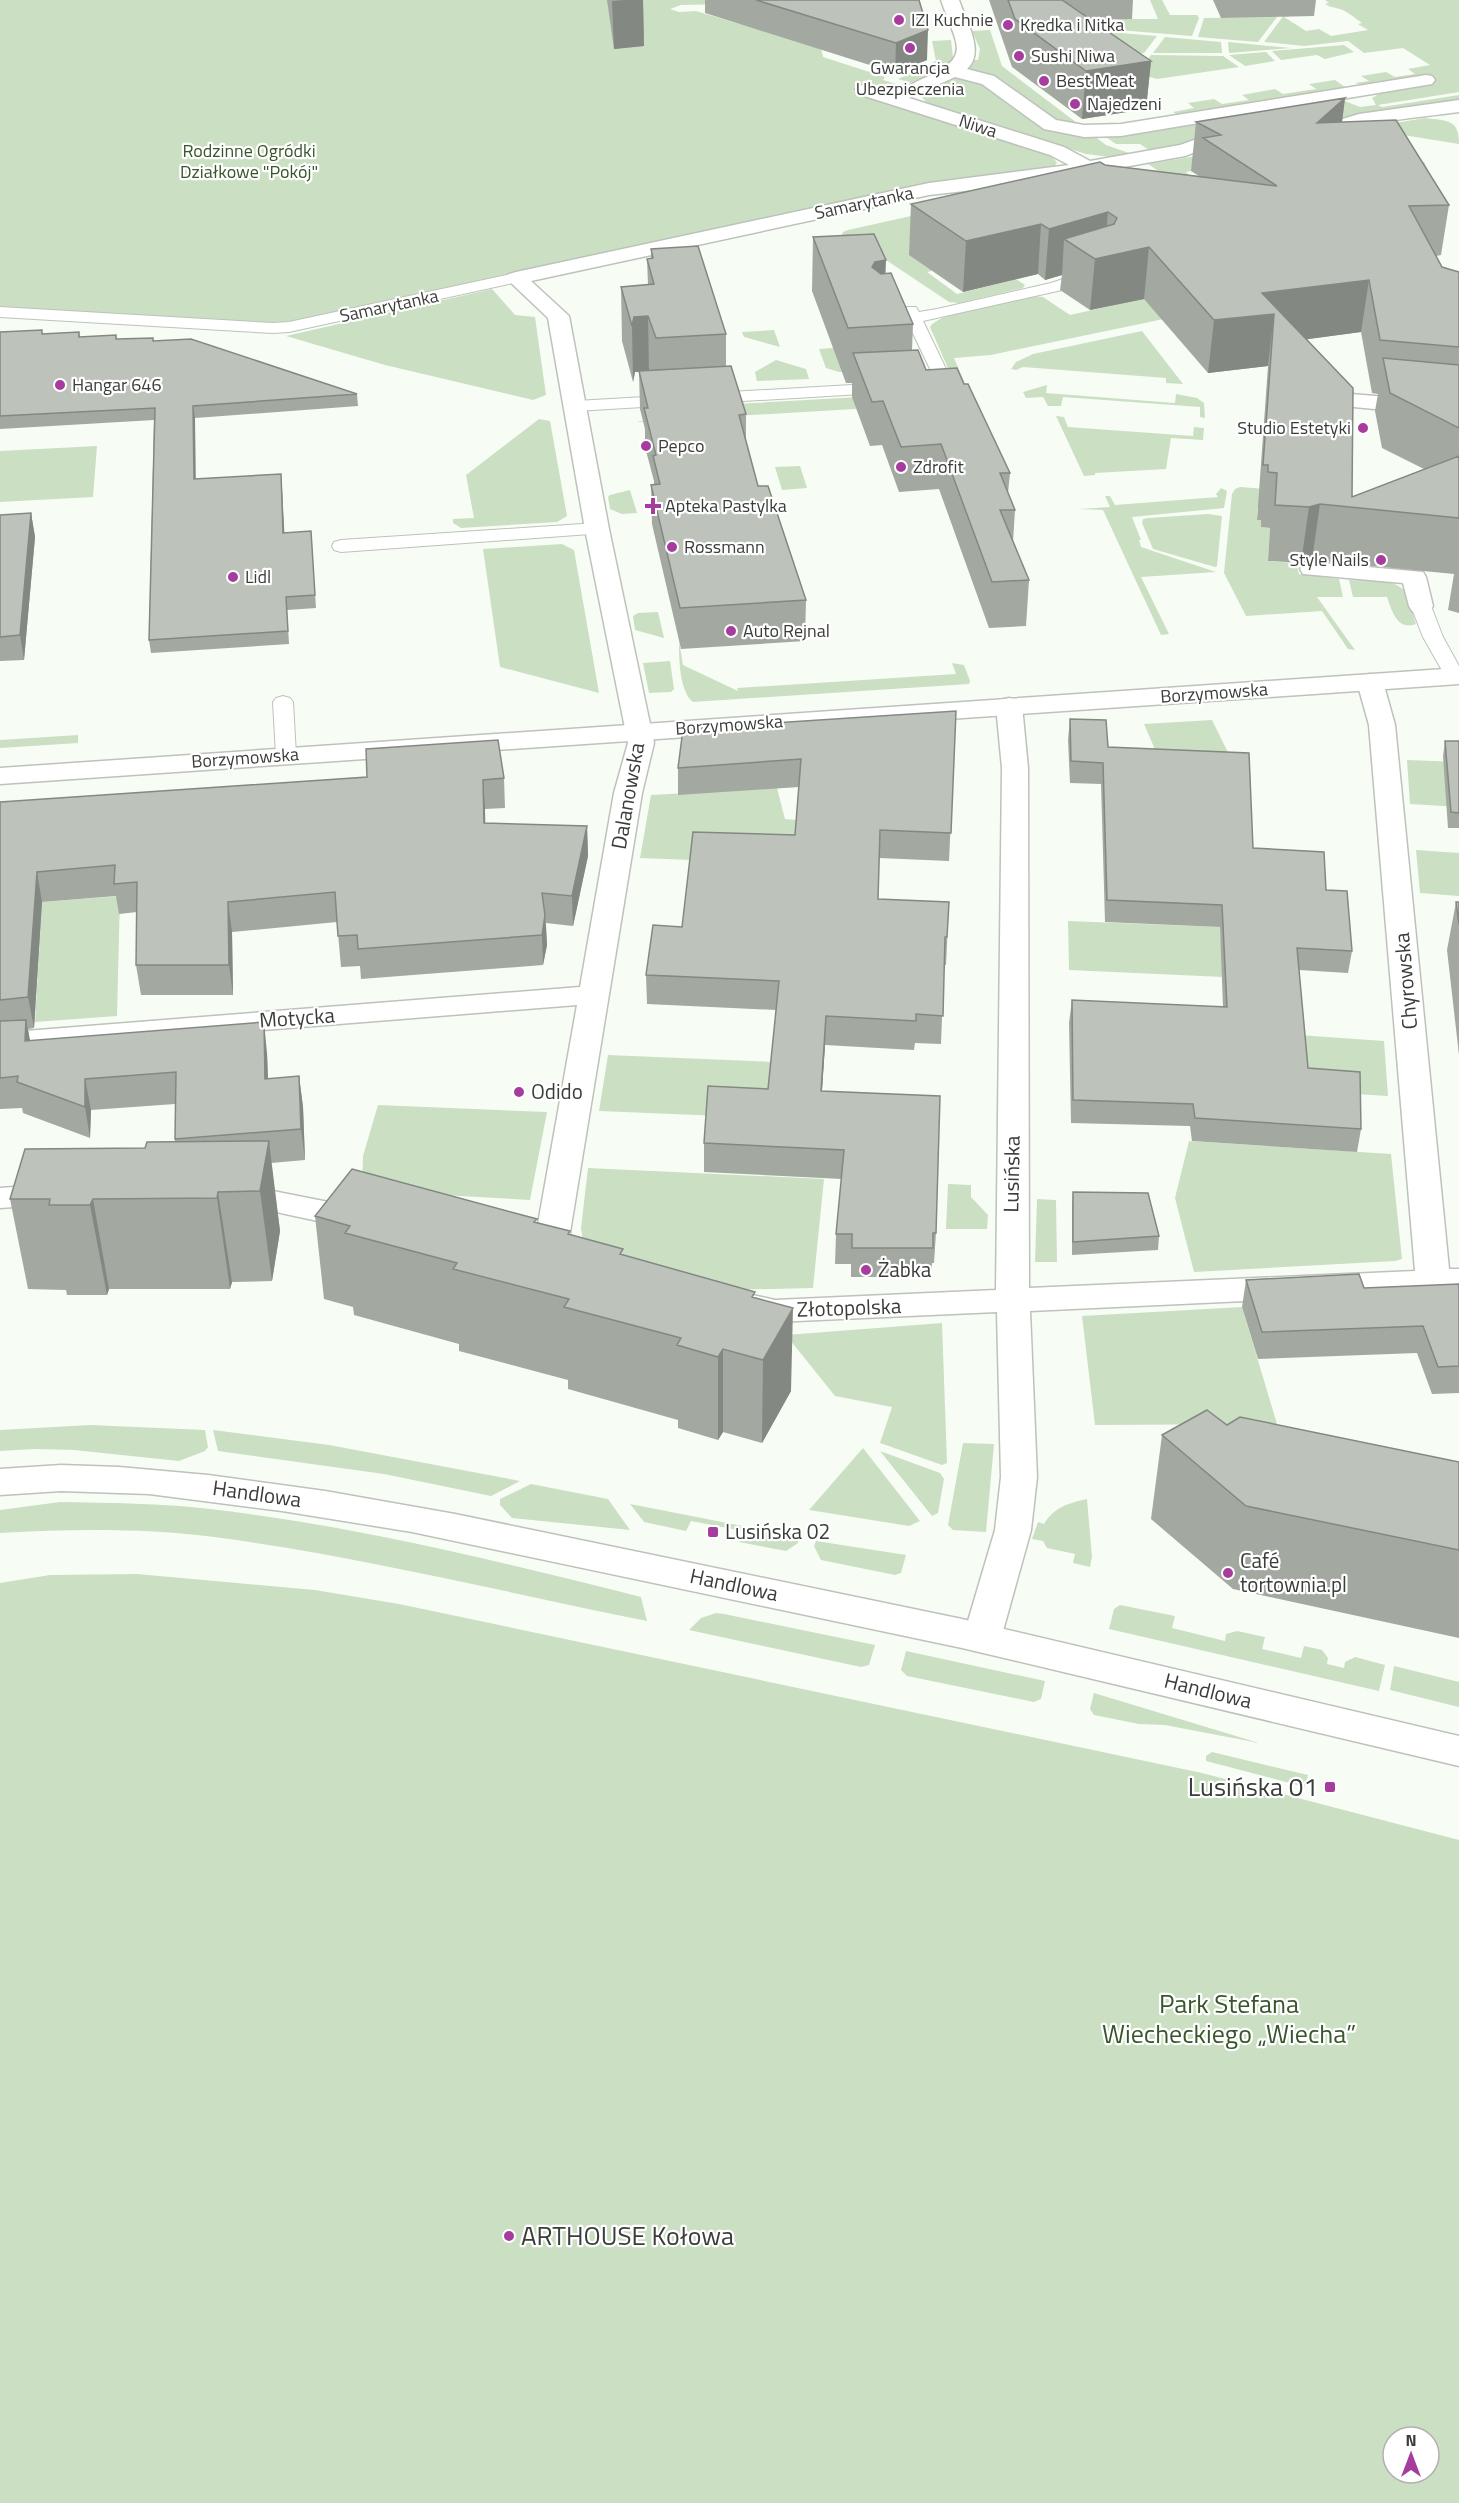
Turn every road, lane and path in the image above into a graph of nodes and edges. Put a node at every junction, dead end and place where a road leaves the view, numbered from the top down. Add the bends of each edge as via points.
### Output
1 (950, 0) edge
2 (954, 71) junction
3 (1426, 80) dead end
4 (864, 90) dead end
5 (1350, 93) junction
6 (892, 99) junction
7 (1459, 106) edge
8 (1385, 116) junction
9 (1299, 131) edge
10 (1258, 138) edge
11 (1088, 168) junction
12 (1103, 270) edge
13 (516, 278) junction
14 (0, 312) edge
15 (912, 314) junction
16 (880, 321) edge
17 (1351, 401) edge
18 (576, 406) junction
19 (1459, 410) edge
20 (597, 529) junction
21 (341, 546) dead end
22 (1312, 569) dead end
23 (1421, 606) joint
24 (1457, 676) edge
25 (1370, 682) junction
26 (283, 702) dead end
27 (1009, 706) junction
28 (639, 731) junction
29 (286, 755) junction
30 (0, 776) edge
31 (595, 995) junction
32 (0, 1041) edge
33 (201, 1191) edge
34 (89, 1192) edge
35 (0, 1198) edge
36 (396, 1228) edge
37 (583, 1270) edge
38 (1446, 1280) edge
39 (724, 1300) edge
40 (1013, 1301) junction
41 (0, 1482) edge
42 (982, 1638) junction
43 (1459, 1751) edge

1 - 2 street via 967,52
2 - 5 street via 988,80 1047,123 1088,131 1121,130
2 - 6 street
3 - 5 street
4 - 6 street, Niwa
5 - 8 street
6 - 11 street, Niwa via 1057,151
7 - 8 street
8 - 9 street via 1347,126
10 - 11 street, Samarytanka via 1197,145
11 - 13 street, Samarytanka via 929,189
12 - 15 lane via 1056,286
13 - 14 lane, Samarytanka via 289,327
13 - 18 street, Dalanowska via 558,316
15 - 16 lane
15 - 18 lane via 939,372 931,383 922,386 679,402 645,394
17 - 19 street
18 - 20 street, Dalanowska
20 - 21 lane
20 - 28 street, Dalanowska
22 - 23 street via 1414,577
23 - 24 lane via 1433,637
24 - 25 street, Borzymowska
25 - 27 street, Borzymowska
25 - 38 street, Chyrowska via 1382,725
26 - 29 lane
27 - 28 street, Borzymowska
27 - 40 street, Lusińska via 1015,768
28 - 29 street, Borzymowska
28 - 31 street, Dalanowska via 641,743 628,793
29 - 30 street, Borzymowska
31 - 32 street, Motycka
31 - 37 street, Dalanowska via 533,1259
33 - 36 street via 235,1194
34 - 35 street
38 - 40 street, Złotopolska
39 - 40 street, Złotopolska via 775,1311
40 - 42 street, Lusińska via 1018,1502
41 - 42 street, Handlowa via 123,1479 360,1509
42 - 43 street, Handlowa

